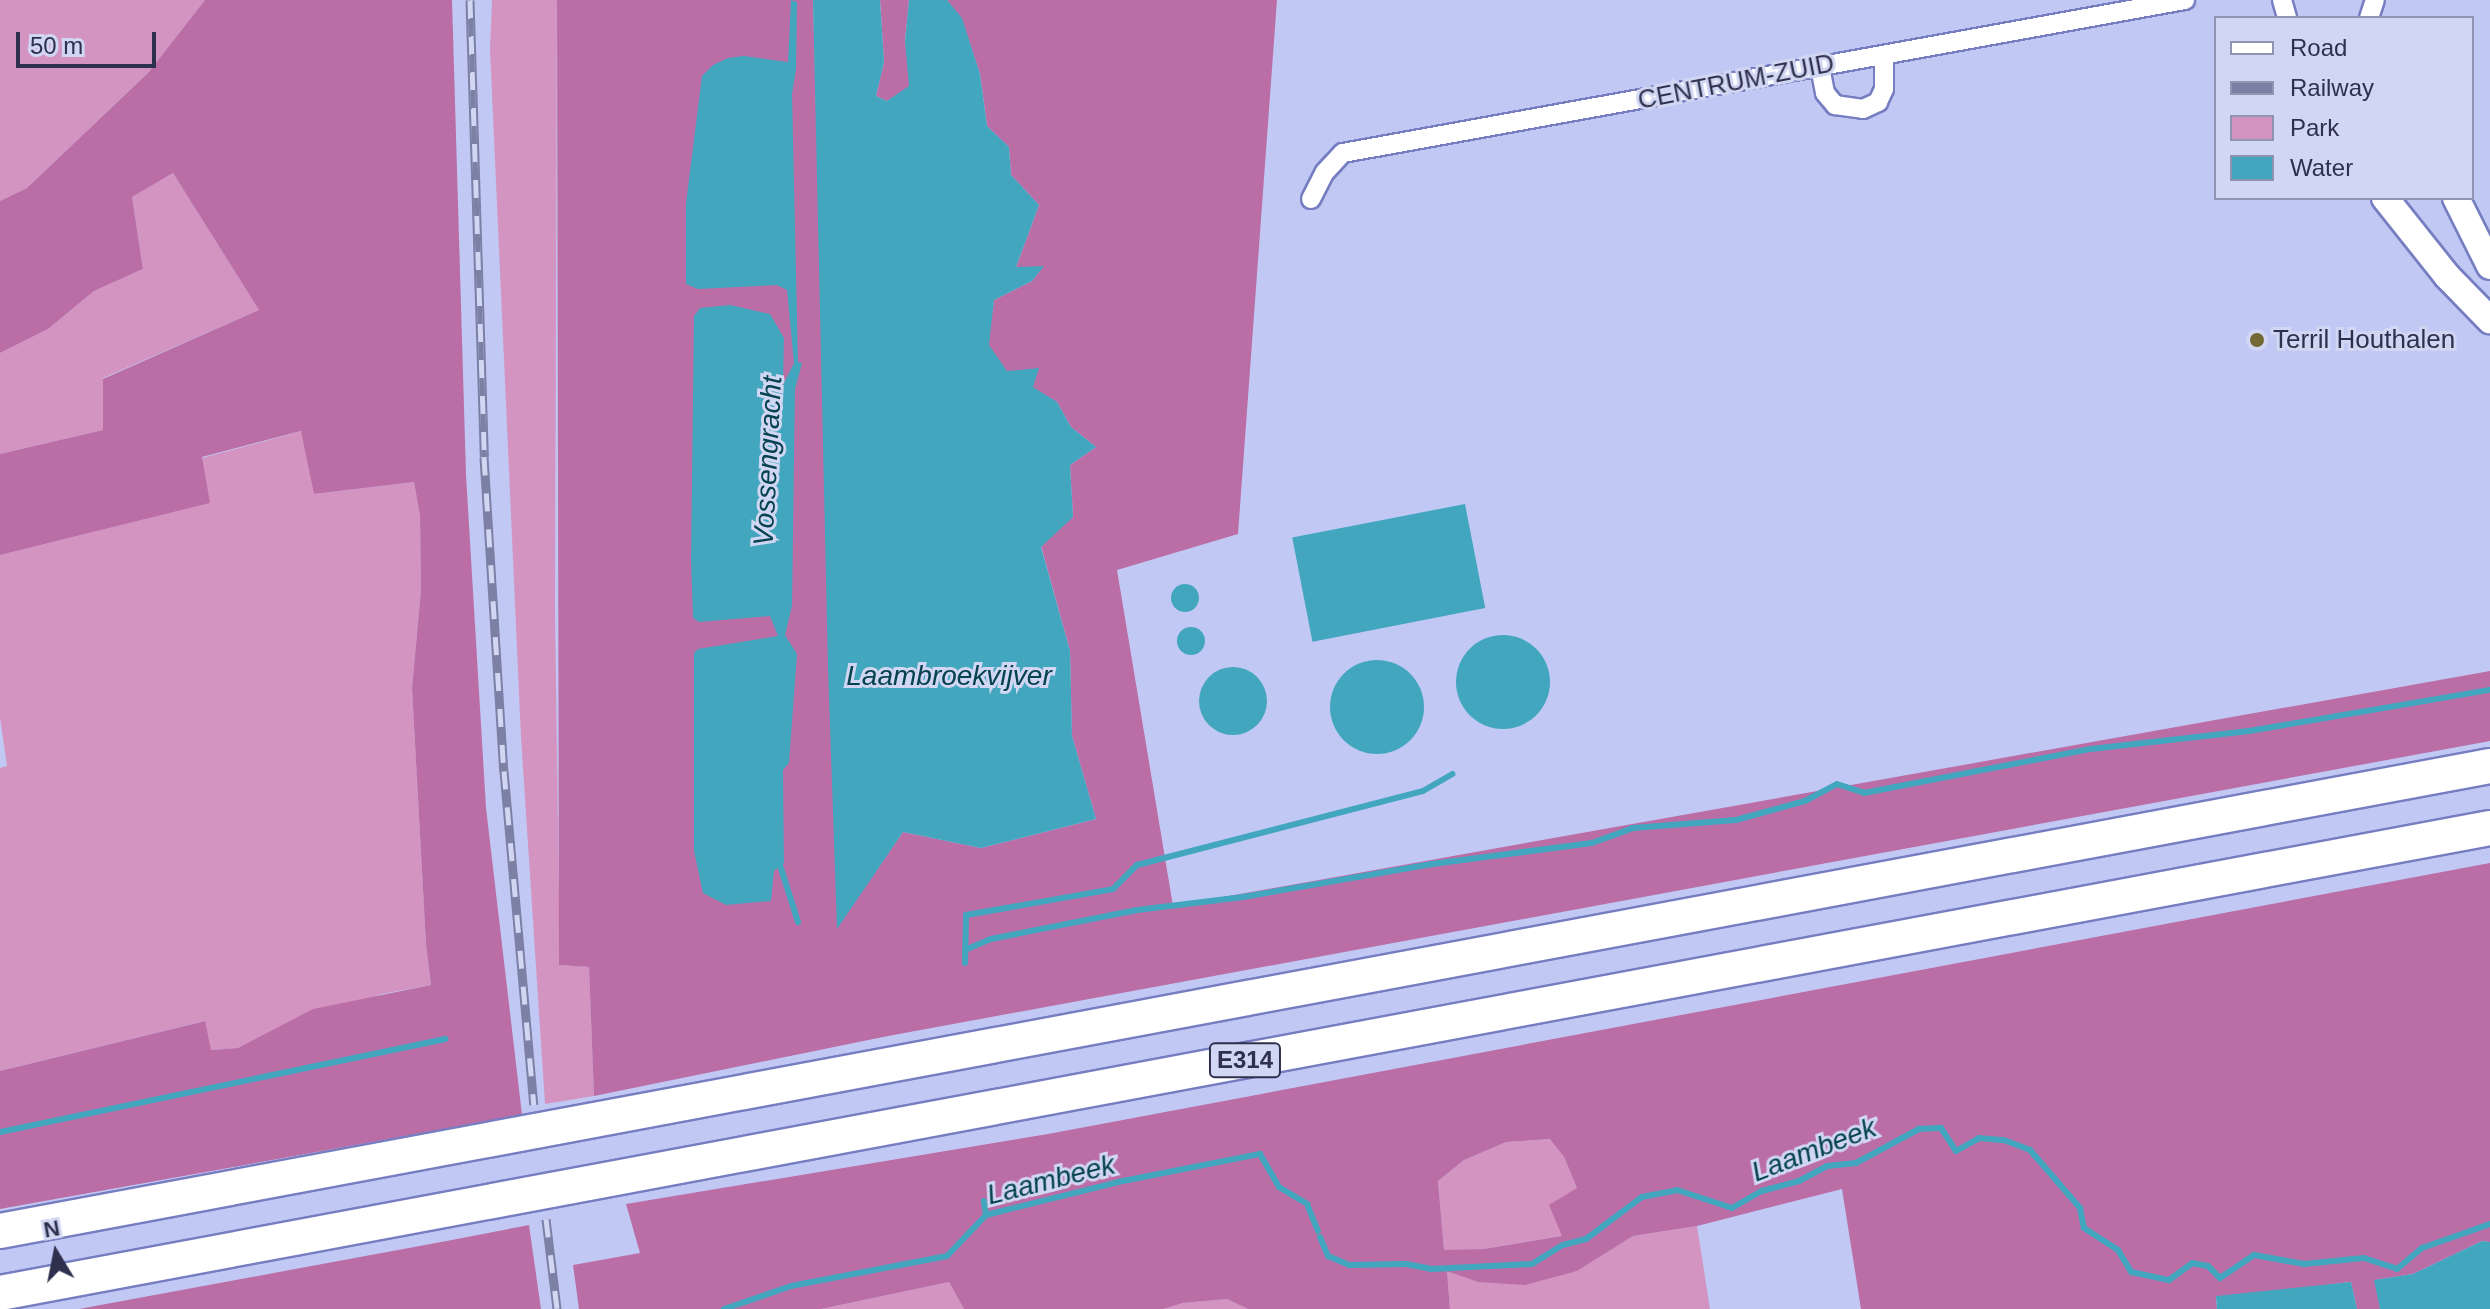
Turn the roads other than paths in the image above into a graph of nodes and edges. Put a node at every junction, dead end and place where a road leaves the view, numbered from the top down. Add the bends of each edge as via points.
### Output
1 (2185, 0) edge
2 (1884, 55) junction
3 (1820, 67) junction
4 (1311, 199) dead end
5 (2387, 200) edge
6 (2457, 200) edge
7 (2490, 266) edge
8 (2490, 320) edge
9 (2490, 766) edge
10 (2490, 828) edge
11 (0, 1231) edge
12 (0, 1293) edge

1 - 2 street, CENTRUM-ZUID
2 - 3 street, CENTRUM-ZUID
2 - 3 street via 1884,89 1878,102 1863,109 1835,105 1825,93
3 - 4 street, CENTRUM-ZUID via 1343,153
5 - 8 street
6 - 7 street
9 - 11 highway, E314
10 - 12 highway, E314

